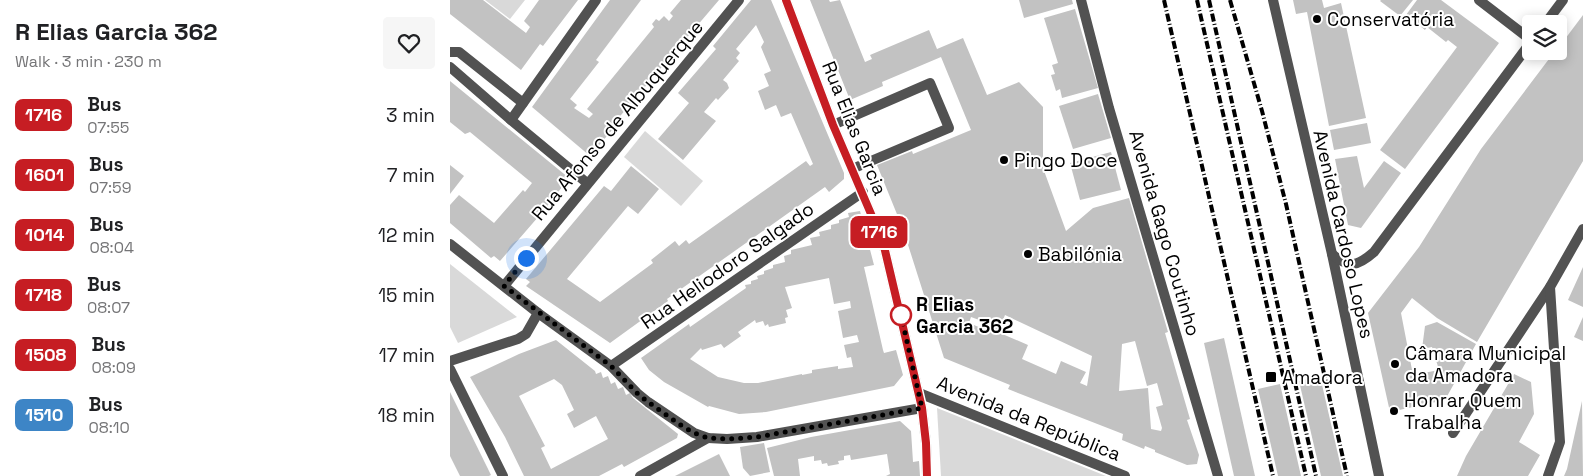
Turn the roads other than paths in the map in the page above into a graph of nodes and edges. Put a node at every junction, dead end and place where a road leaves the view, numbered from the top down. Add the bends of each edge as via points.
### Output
1 (596, 0) edge
2 (739, 0) edge
3 (786, 0) edge
4 (1080, 0) edge
5 (1273, 0) edge
6 (1479, 0) edge
7 (1563, 0) edge
8 (1552, 15) edge
9 (1522, 34) edge
10 (450, 52) edge
11 (1522, 53) edge
12 (450, 66) edge
13 (522, 103) junction
14 (511, 120) junction
15 (833, 125) junction
16 (852, 169) junction
17 (587, 183) junction
18 (863, 192) junction
19 (1583, 229) edge
20 (450, 244) edge
21 (1332, 254) junction
22 (504, 286) junction
23 (1550, 286) junction
24 (538, 313) junction
25 (450, 362) edge
26 (611, 366) junction
27 (450, 369) edge
28 (919, 392) junction
29 (922, 408) junction
30 (1454, 433) dead end
31 (708, 438) junction
32 (503, 476) edge
33 (640, 476) edge
34 (927, 476) edge
35 (1125, 476) edge
36 (1218, 476) edge
37 (1379, 476) edge
38 (1548, 476) edge

1 - 13 street
2 - 17 street, Rua Afonso de Albuquerque
3 - 15 street, Rua Elias Garcia
4 - 36 street, Avenida Gago Coutinho
5 - 21 street, Avenida Cardoso Lopes
6 - 9 street
7 - 8 street
10 - 13 street via 459,52
11 - 21 street via 1374,252 1363,262 1354,264 1347,264
12 - 14 street
13 - 14 street
14 - 17 street
15 - 16 street, Rua Elias Garcia
15 - 16 street via 930,82 949,128
16 - 18 street, Rua Elias Garcia
17 - 22 street, Rua Afonso de Albuquerque
18 - 26 street, Rua Heliodoro Salgado
18 - 28 street, Rua Elias Garcia via 883,242
19 - 23 street
20 - 22 street
21 - 37 street, Avenida Cardoso Lopes
22 - 24 street
23 - 30 street
23 - 38 street via 1560,442
24 - 25 street via 526,334 518,339
24 - 26 street
26 - 31 street via 660,411 694,433
27 - 32 street
28 - 29 street, Rua Elias Garcia
28 - 35 street, Avenida da República
29 - 31 street via 757,437
29 - 34 street, Rua Elias Garcia
31 - 33 street

